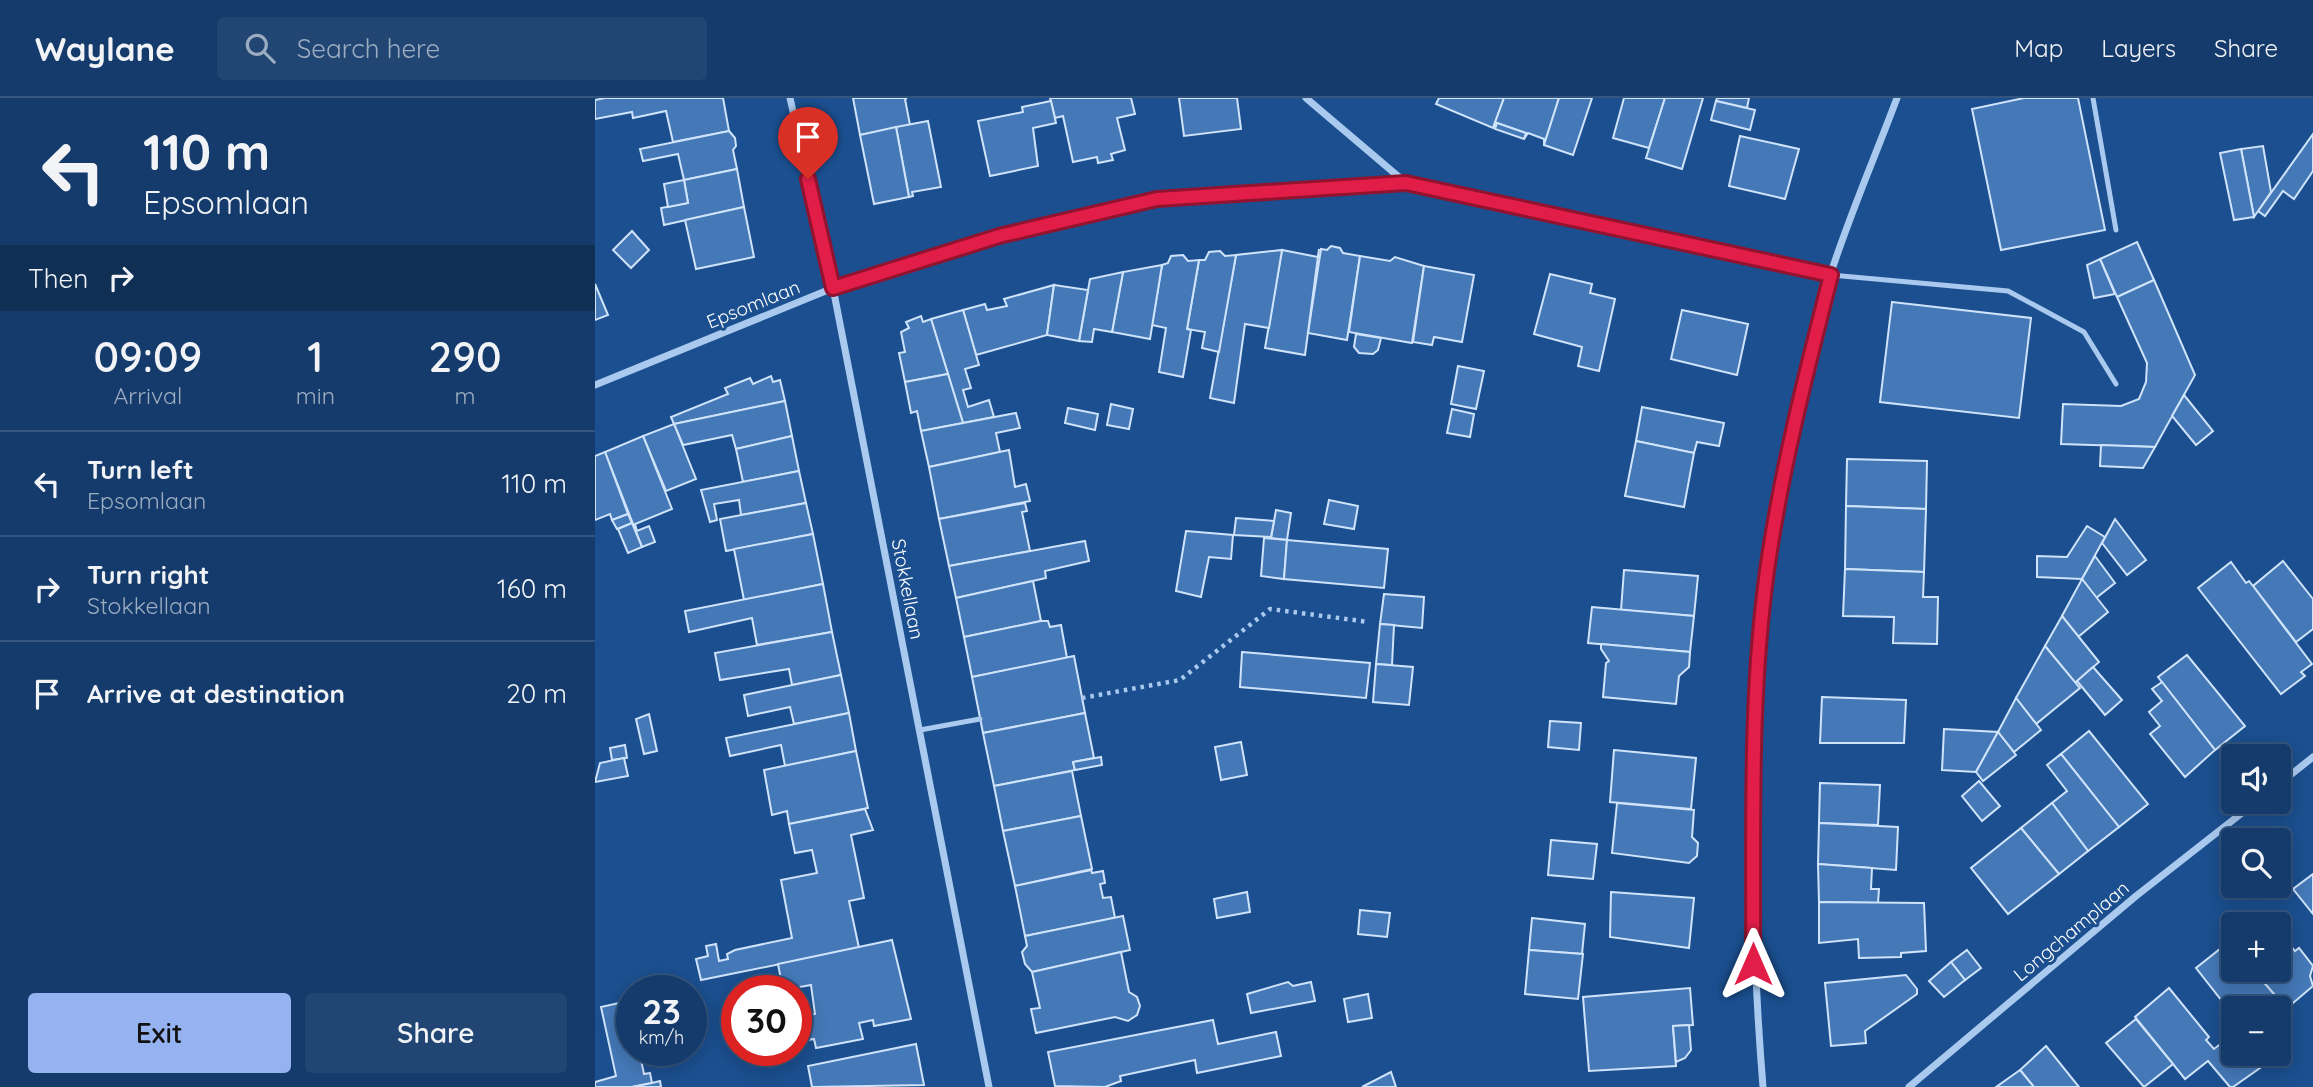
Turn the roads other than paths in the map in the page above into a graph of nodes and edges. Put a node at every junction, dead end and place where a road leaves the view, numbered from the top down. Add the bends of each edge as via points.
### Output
1 (790, 98) edge
2 (1306, 98) edge
3 (1897, 98) edge
4 (2093, 98) edge
5 (1406, 183) junction
6 (2116, 230) dead end
7 (1831, 275) junction
8 (833, 288) junction
9 (2116, 384) dead end
10 (595, 385) edge
11 (980, 719) dead end
12 (920, 730) junction
13 (2313, 757) edge
14 (2291, 774) edge
15 (2241, 814) edge
16 (989, 1087) edge
17 (1763, 1087) edge
18 (1909, 1087) edge

1 - 8 street, Stokkellaan
2 - 5 street
3 - 7 street
4 - 6 lane
5 - 7 street, Epsomlaan
5 - 8 street, Epsomlaan via 1157,199 999,236
7 - 9 lane via 2008,291 2084,332
7 - 17 street via 1793,424 1767,572 1754,750 1753,964
8 - 10 street, Epsomlaan
8 - 12 street, Stokkellaan
11 - 12 lane
12 - 16 street, Stokkellaan
13 - 14 street
15 - 18 street, Longchamplaan

